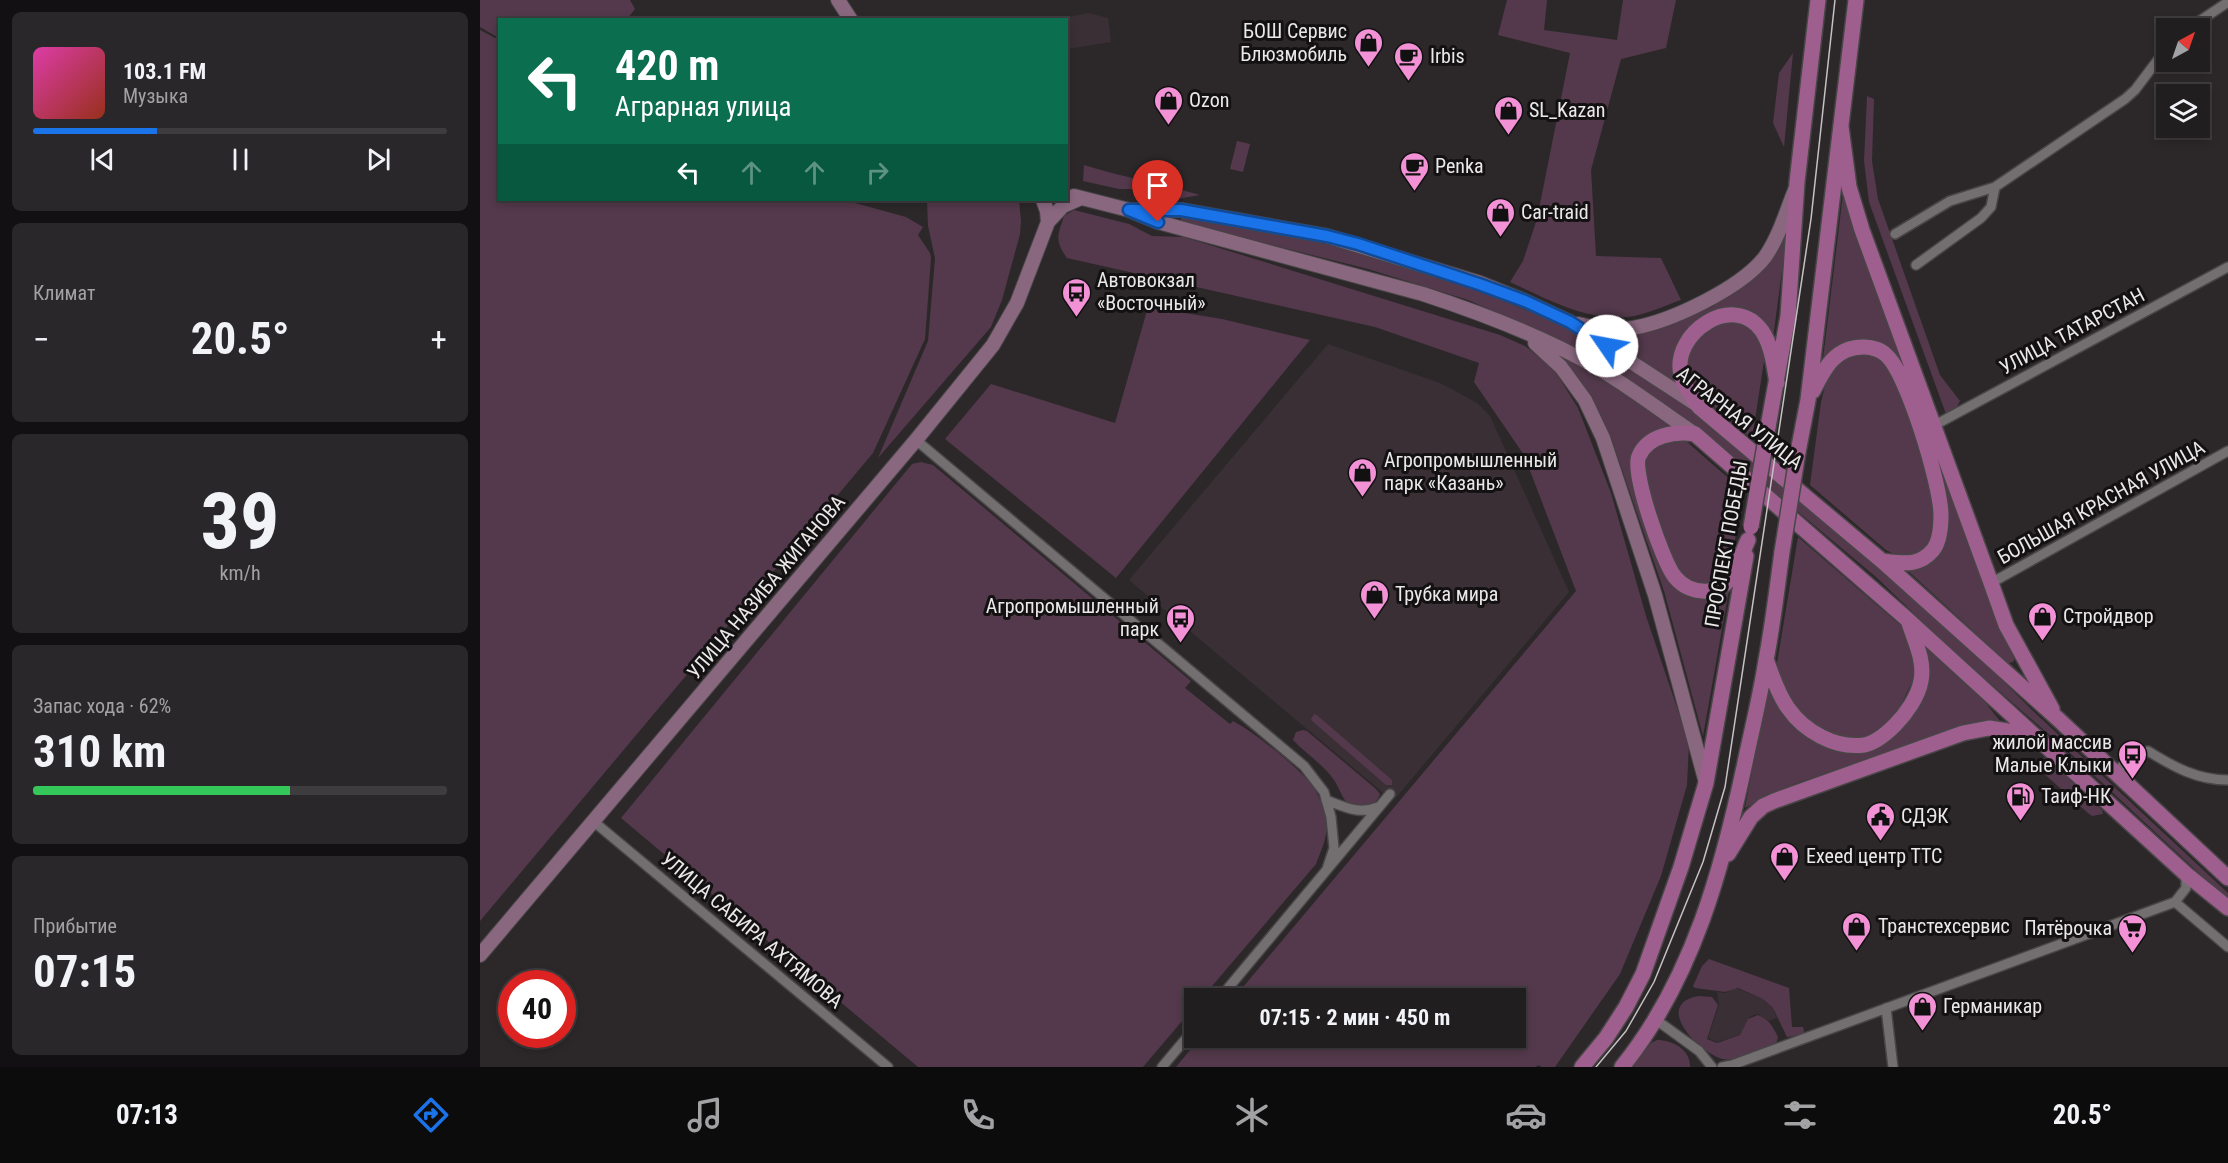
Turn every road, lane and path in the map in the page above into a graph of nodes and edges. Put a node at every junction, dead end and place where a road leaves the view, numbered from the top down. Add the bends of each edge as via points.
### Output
1 (838, 0) edge
2 (1818, 0) edge
3 (1856, 0) edge
4 (2228, 2) edge
5 (850, 18) edge
6 (2204, 18) edge
7 (2156, 62) edge
8 (1840, 127) junction
9 (1797, 182) junction
10 (1995, 187) junction
11 (1068, 195) edge
12 (1081, 198) junction
13 (1043, 201) edge
14 (1129, 210) junction
15 (1181, 210) junction
16 (1048, 222) junction
17 (1178, 228) junction
18 (1895, 234) dead end
19 (1916, 266) dead end
20 (2228, 267) edge
21 (1570, 322) junction
22 (1522, 332) junction
23 (1777, 383) junction
24 (1808, 400) junction
25 (1699, 407) junction
26 (1934, 426) junction
27 (1695, 434) junction
28 (916, 440) junction
29 (2228, 451) edge
30 (1750, 533) junction
31 (1882, 561) junction
32 (1990, 583) junction
33 (1908, 620) junction
34 (1766, 660) junction
35 (2058, 719) junction
36 (2034, 736) junction
37 (2116, 774) junction
38 (2228, 780) edge
39 (1706, 783) junction
40 (1390, 794) dead end
41 (1326, 800) junction
42 (1379, 807) junction
43 (593, 821) junction
44 (1722, 864) junction
45 (1327, 868) junction
46 (2186, 874) junction
47 (2228, 878) edge
48 (2175, 902) junction
49 (2228, 908) edge
50 (2228, 947) edge
51 (480, 955) edge
52 (1228, 988) edge
53 (1886, 1008) junction
54 (1655, 1018) junction
55 (1184, 1041) edge
56 (888, 1067) edge
57 (1162, 1067) edge
58 (1582, 1067) edge
59 (1622, 1067) edge
60 (1712, 1067) edge
61 (1722, 1067) edge
62 (1893, 1067) edge

1 - 5 street
2 - 9 main road, ПРОСПЕКТ ПОБЕДЫ
3 - 8 main road
4 - 6 street
7 - 10 street via 2125,99
8 - 24 main road
8 - 26 main road via 1849,187 1862,230
9 - 21 street via 1775,241 1735,284 1662,320 1634,328 1608,329
9 - 23 main road, ПРОСПЕКТ ПОБЕДЫ via 1788,316
10 - 18 street via 1950,201
10 - 19 street via 1991,207 1982,218
11 - 12 street, АГРАРНАЯ УЛИЦА
12 - 14 street, АГРАРНАЯ УЛИЦА
12 - 16 street, УЛИЦА НАЗИБА ЖИГАНОВА via 1062,206
13 - 16 street
14 - 15 street, АГРАРНАЯ УЛИЦА
14 - 17 street, АГРАРНАЯ УЛИЦА
15 - 17 street via 1172,219 1172,225
15 - 21 street, АГРАРНАЯ УЛИЦА via 1358,244 1479,284
16 - 28 street, УЛИЦА НАЗИБА ЖИГАНОВА via 1005,327
17 - 22 street, АГРАРНАЯ УЛИЦА via 1423,294
20 - 26 street, УЛИЦА ТАТАРСТАН
21 - 25 street, АГРАРНАЯ УЛИЦА
22 - 27 street, АГРАРНАЯ УЛИЦА via 1595,366
22 - 39 street via 1561,367 1585,400 1603,438 1655,594
23 - 25 main road via 1761,329 1743,317 1725,315 1701,325 1681,353 1681,377
23 - 30 main road, ПРОСПЕКТ ПОБЕДЫ, bridge
24 - 31 main road via 1825,366 1854,347 1871,347 1886,354 1899,370 1935,473 1940,529 1936,544 1919,561
24 - 34 main road, bridge
25 - 31 main road, АГРАРНАЯ УЛИЦА
26 - 32 main road
27 - 30 main road via 1679,432 1660,437 1643,449 1636,463 1670,571 1691,589 1714,591 1728,581
27 - 33 main road, АГРАРНАЯ УЛИЦА
28 - 41 street via 1276,741 1304,766
28 - 43 street, УЛИЦА НАЗИБА ЖИГАНОВА
29 - 32 street, БОЛЬШАЯ КРАСНАЯ УЛИЦА
30 - 39 main road, ПРОСПЕКТ ПОБЕДЫ
31 - 35 main road, АГРАРНАЯ УЛИЦА
32 - 35 main road via 2006,625
33 - 34 main road via 1920,656 1921,682 1900,719 1881,737 1864,745 1842,743 1812,732 1788,708
33 - 36 main road, АГРАРНАЯ УЛИЦА
34 - 44 main road
35 - 37 main road, АГРАРНАЯ УЛИЦА
36 - 44 main road via 1989,728 1963,733 1774,801 1751,817
36 - 46 main road, АГРАРНАЯ УЛИЦА
37 - 38 street via 2148,750 2197,777
37 - 47 main road, АГРАРНАЯ УЛИЦА
39 - 58 main road, ПРОСПЕКТ ПОБЕДЫ via 1643,974 1606,1038
40 - 42 street
41 - 42 street via 1354,811
41 - 45 street via 1334,848
42 - 45 street
43 - 51 street, УЛИЦА НАЗИБА ЖИГАНОВА
43 - 56 street, УЛИЦА САБИРА АХТЯМОВА
44 - 54 main road via 1676,982
45 - 52 street
46 - 48 street via 2186,888
46 - 49 main road, АГРАРНАЯ УЛИЦА
48 - 50 street
48 - 53 street
53 - 61 street
53 - 62 street
54 - 59 main road
54 - 60 street via 1699,1051
55 - 57 street

